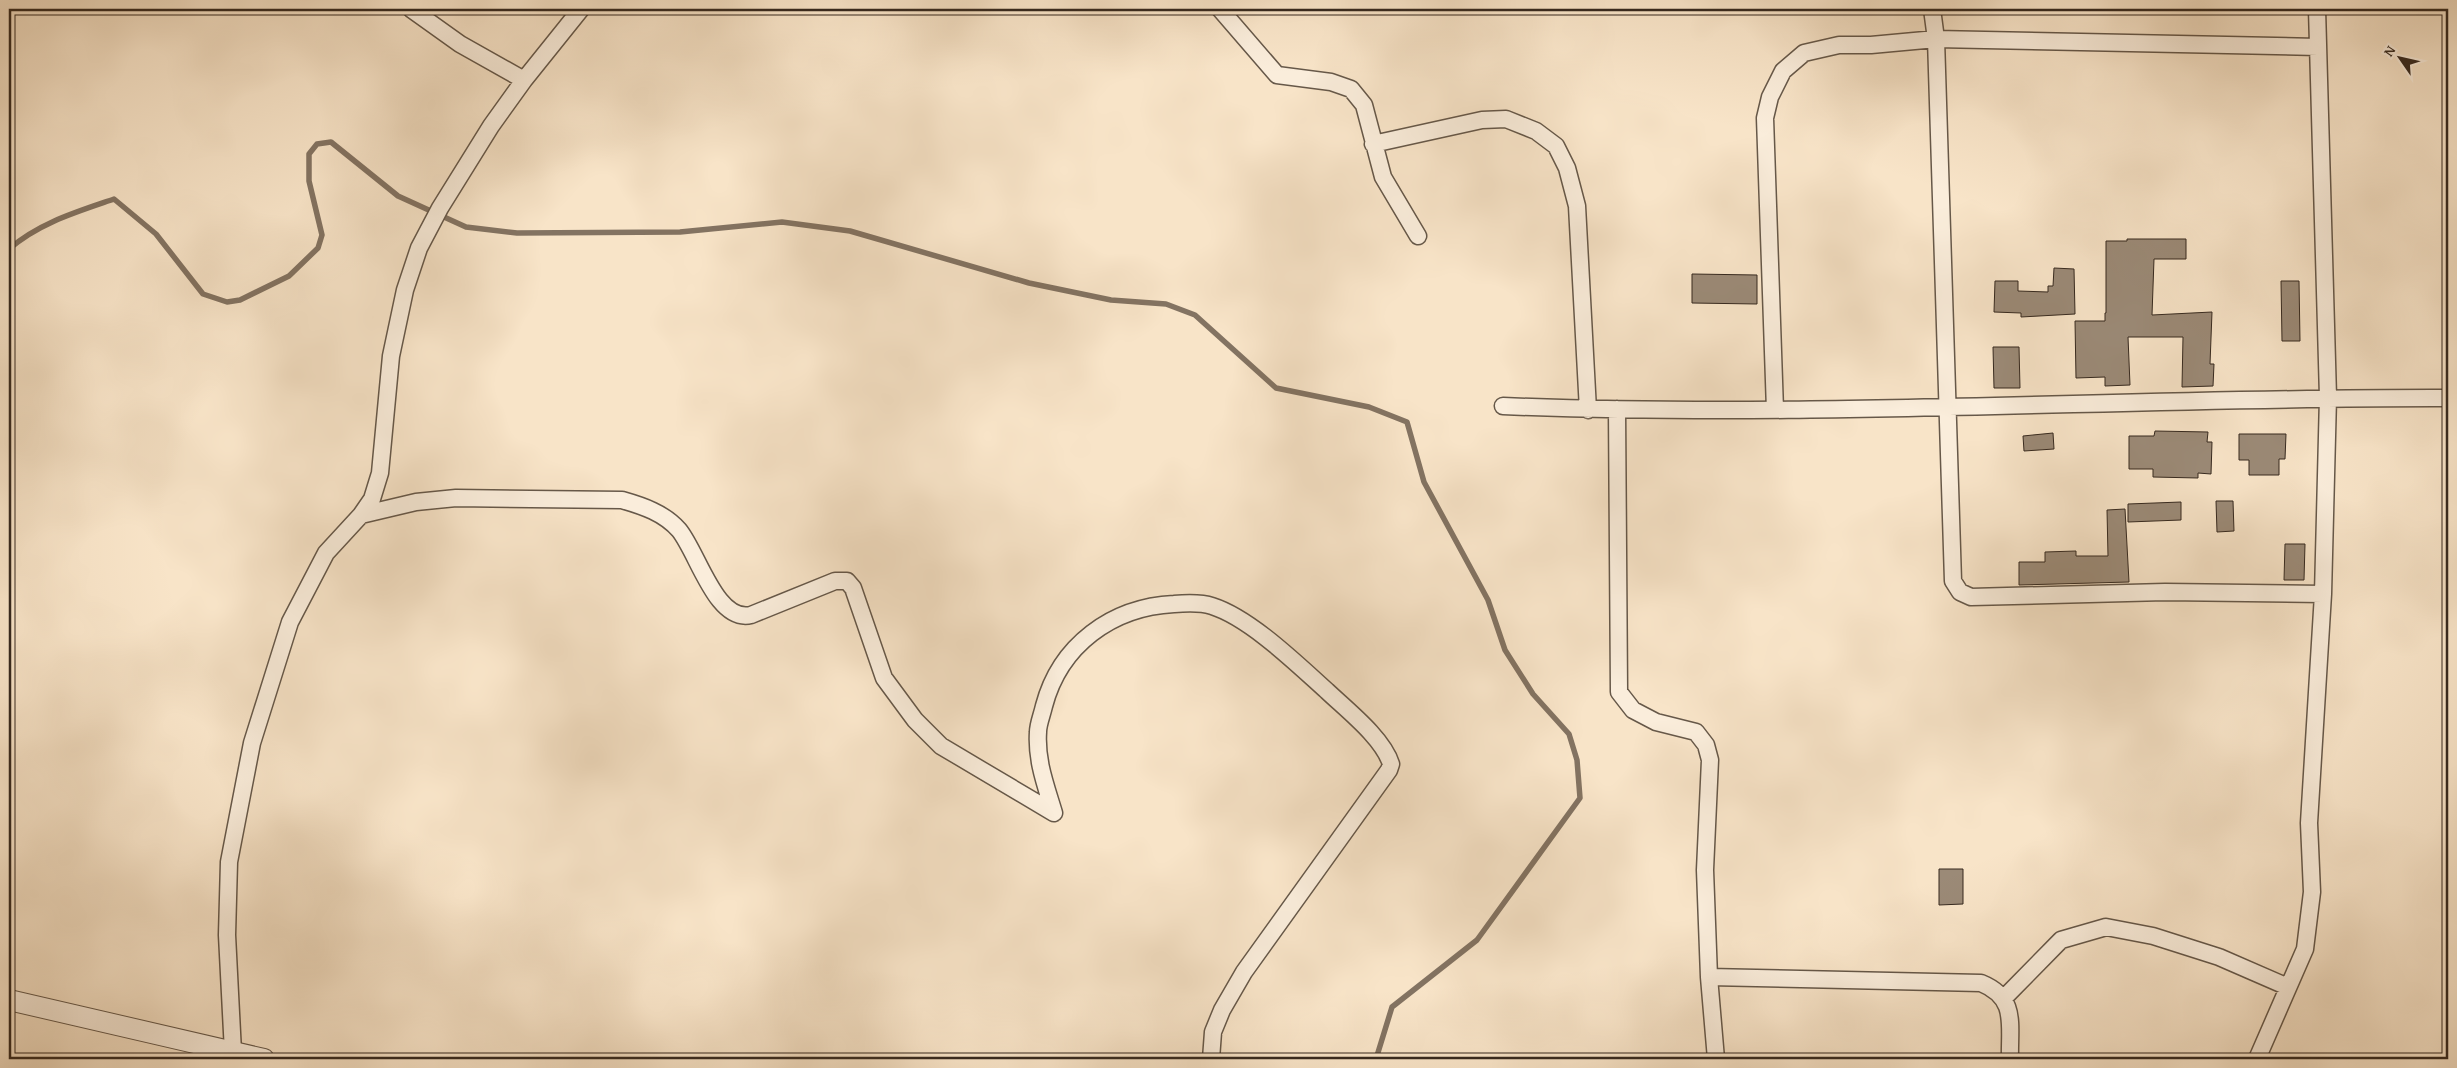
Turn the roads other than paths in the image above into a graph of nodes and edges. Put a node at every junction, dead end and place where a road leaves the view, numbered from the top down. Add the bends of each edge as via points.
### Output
1 (411, 9) edge
2 (581, 9) edge
3 (1220, 9) edge
4 (1932, 9) edge
5 (2317, 9) edge
6 (1936, 39) junction
7 (2318, 47) junction
8 (524, 80) junction
9 (1374, 144) junction
10 (1418, 236) dead end
11 (2328, 397) junction
12 (2448, 398) edge
13 (1503, 406) dead end
14 (1949, 408) junction
15 (1617, 409) junction
16 (1588, 410) junction
17 (1775, 410) junction
18 (361, 515) junction
19 (2323, 594) junction
20 (1709, 977) junction
21 (2288, 987) junction
22 (2004, 998) junction
23 (10, 1004) edge
24 (233, 1052) junction
25 (264, 1059) edge
26 (1211, 1059) edge
27 (1716, 1059) edge
28 (2010, 1059) edge
29 (2257, 1059) edge

1 - 8 street via 460,44
2 - 8 street
3 - 9 street via 1277,75 1331,82 1351,89 1364,105
4 - 6 street
5 - 7 street
6 - 7 street
6 - 14 street
6 - 17 street via 1839,45 1804,53 1783,71 1770,97 1765,118
7 - 11 street
8 - 18 street via 458,178 419,248 405,290 391,356 380,473 372,499
9 - 10 street via 1383,177
9 - 16 street via 1482,120 1506,119 1536,131 1556,146 1567,168 1577,206
11 - 12 street
11 - 14 street
11 - 19 street
13 - 16 street
14 - 17 street
14 - 19 street via 1953,581 1960,592 1971,598 2164,592
15 - 16 street
15 - 17 street
15 - 20 street via 1619,692 1633,710 1656,722 1696,732 1706,745 1710,760 1705,870
18 - 24 street via 326,553 294,613 252,743 229,862 227,935
18 - 26 street via 416,502 456,498 622,500 644,506 678,530 692,549 718,601 734,614 751,615 835,581 847,581 853,588 884,678 915,720 941,746 1054,813 1038,762 1038,730 1048,690 1084,638 1102,624 1136,610 1166,604 1211,606 1241,621 1287,655 1358,721 1385,750 1391,764 1244,972 1213,1032
19 - 21 street via 2309,823 2312,892 2305,949
20 - 22 street via 1981,983 1995,988
20 - 27 street
21 - 22 street via 2218,957 2153,936 2106,927 2061,940
21 - 29 street
22 - 28 street via 2008,1009
23 - 24 street
24 - 25 street

